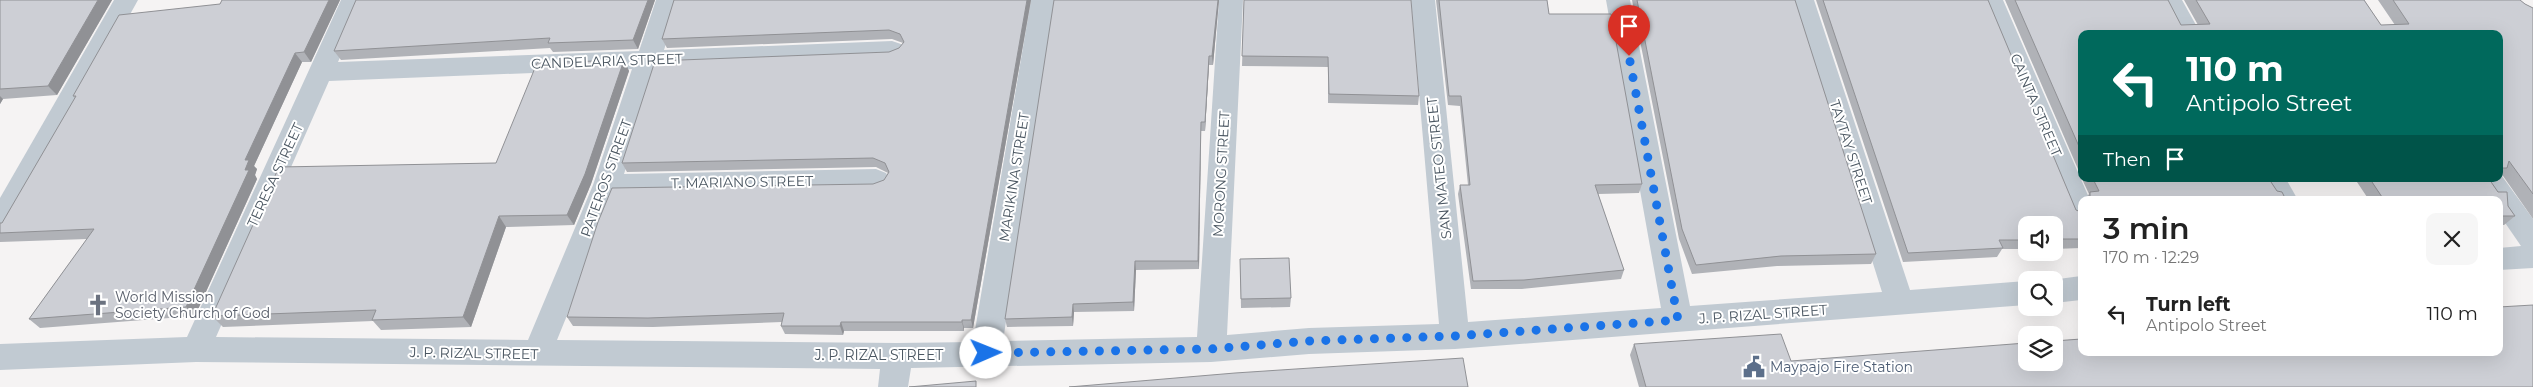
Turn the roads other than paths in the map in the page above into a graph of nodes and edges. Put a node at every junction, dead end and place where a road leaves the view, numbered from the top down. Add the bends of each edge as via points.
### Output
1 (126, 0) edge
2 (353, 0) edge
3 (668, 0) edge
4 (1043, 0) edge
5 (1231, 0) edge
6 (1423, 0) edge
7 (1618, 0) edge
8 (1802, 0) edge
9 (1991, 0) edge
10 (2170, 0) edge
11 (2187, 30) edge
12 (892, 50) edge
13 (648, 59) junction
14 (322, 72) junction
15 (876, 180) dead end
16 (2274, 182) edge
17 (2491, 182) edge
18 (607, 185) junction
19 (2282, 196) edge
20 (2501, 196) edge
21 (2503, 199) edge
22 (2078, 204) edge
23 (0, 223) edge
24 (2533, 241) edge
25 (2533, 257) edge
26 (2503, 260) edge
27 (2078, 288) edge
28 (2063, 290) edge
29 (2018, 294) edge
30 (1900, 304) junction
31 (1678, 320) junction
32 (1455, 336) junction
33 (196, 349) junction
34 (1211, 349) junction
35 (986, 353) junction
36 (537, 354) junction
37 (897, 356) junction
38 (0, 357) edge
39 (893, 387) edge

1 - 23 street
2 - 14 street, TERESA STREET
3 - 13 street, PATEROS STREET
4 - 35 street, MARIKINA STREET
5 - 34 street, MORONG STREET
6 - 32 street, SAN MATEO STREET
7 - 31 street
8 - 30 street, TAYTAY STREET
9 - 22 street, CAINTA STREET
10 - 11 street
12 - 13 street, CANDELARIA STREET
13 - 14 street, CANDELARIA STREET
13 - 18 street, PATEROS STREET
14 - 33 street, TERESA STREET
15 - 18 street, T. MARIANO STREET
16 - 19 street
17 - 20 street
18 - 36 street, PATEROS STREET
21 - 24 street
25 - 26 street
27 - 28 street
29 - 30 street, J. P. RIZAL STREET
30 - 31 street, J. P. RIZAL STREET
31 - 32 street, J. P. RIZAL STREET
32 - 34 street, J. P. RIZAL STREET via 1309,341
33 - 36 street, J. P. RIZAL STREET
33 - 38 street, J. P. RIZAL STREET
34 - 35 street, J. P. RIZAL STREET
35 - 37 street, J. P. RIZAL STREET
36 - 37 street, J. P. RIZAL STREET
37 - 39 street

